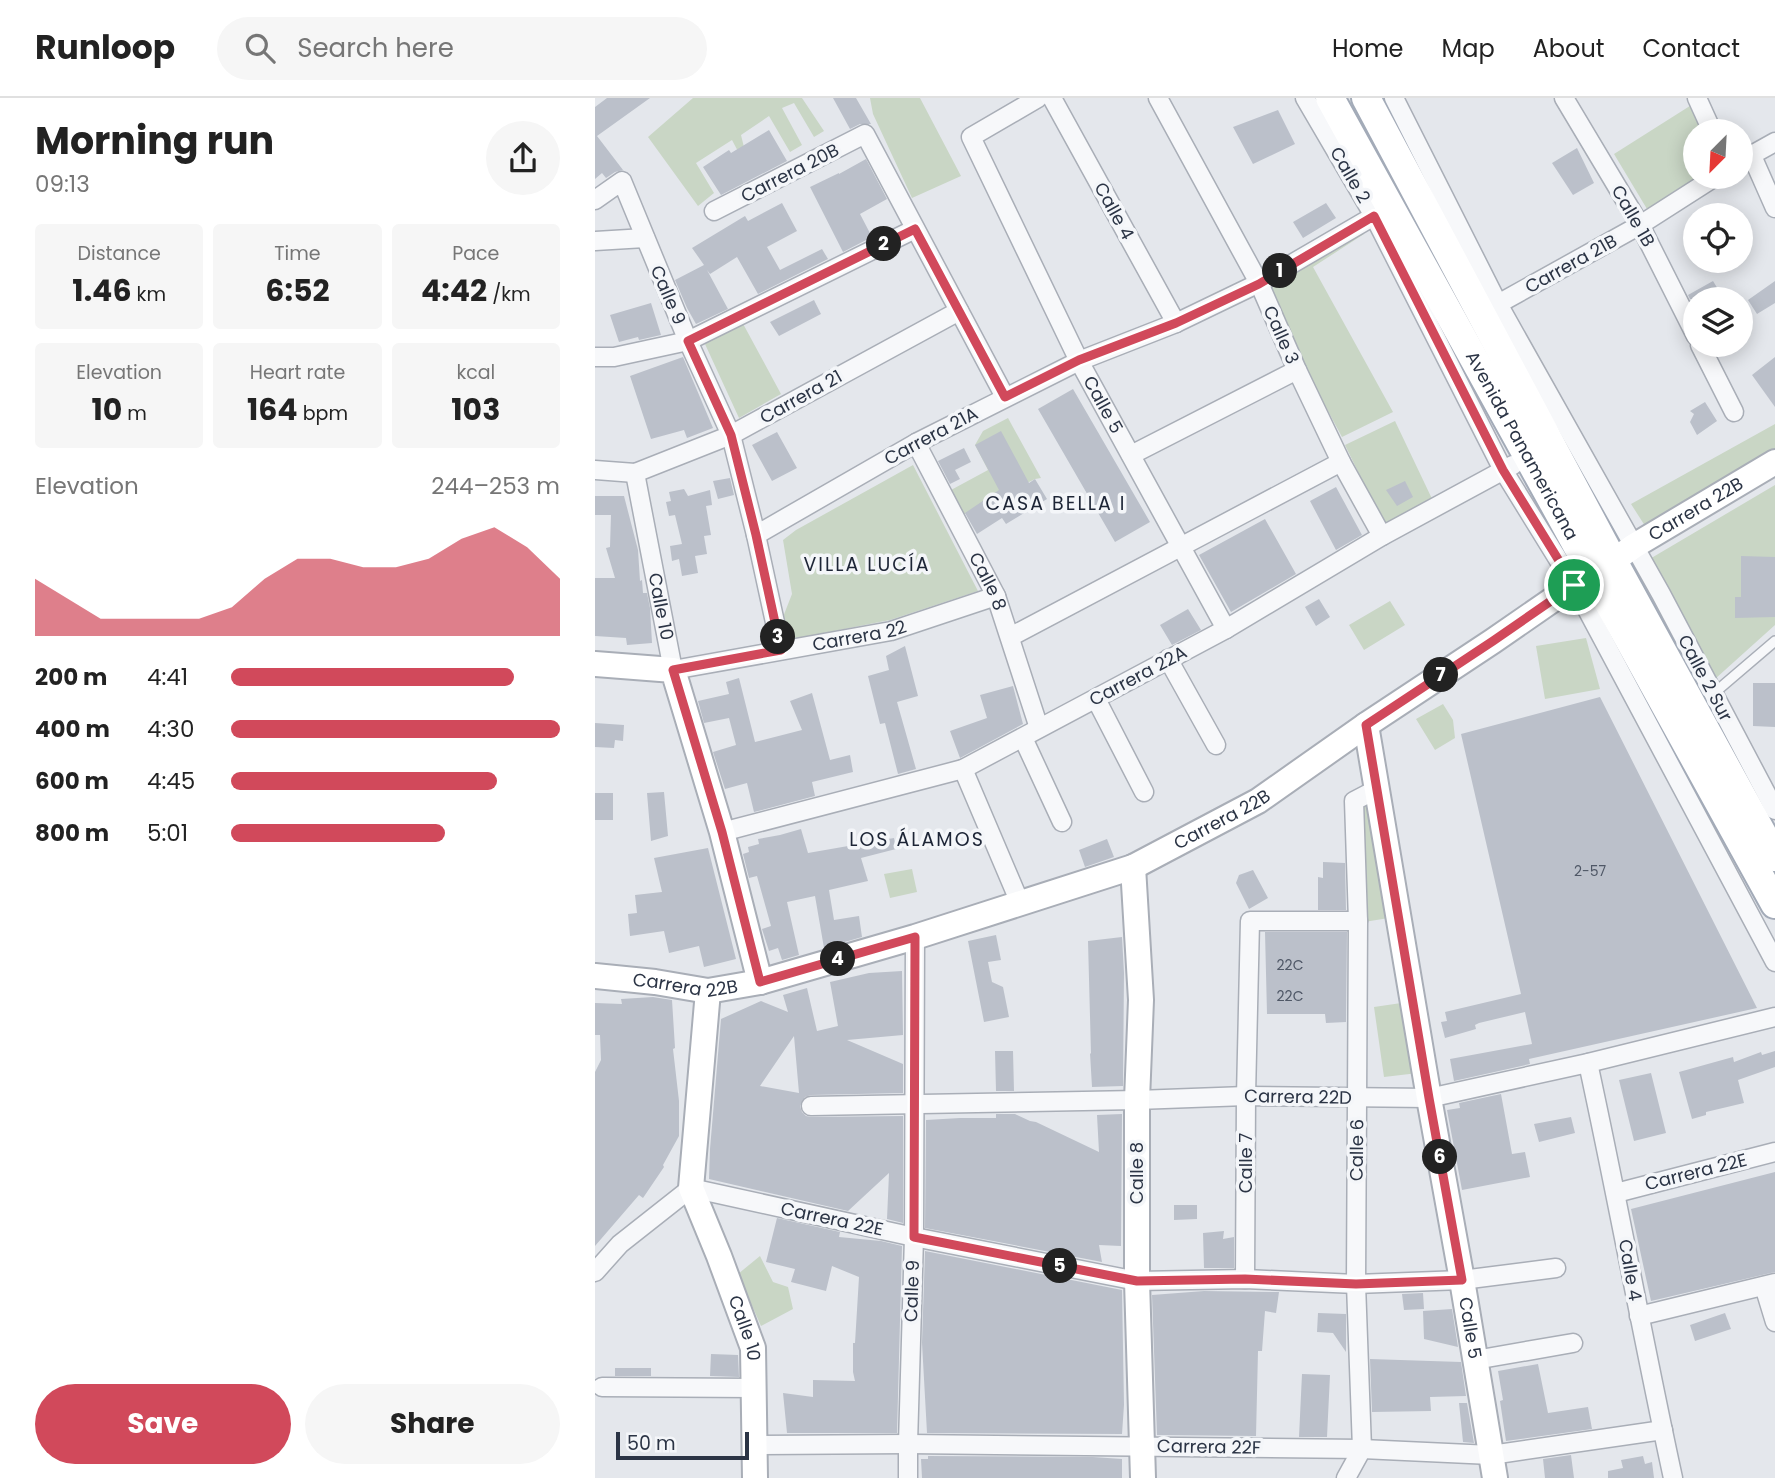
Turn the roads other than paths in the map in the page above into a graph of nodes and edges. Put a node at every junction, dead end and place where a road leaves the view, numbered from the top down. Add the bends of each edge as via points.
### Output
1 (1038, 98) edge
2 (1052, 98) edge
3 (1158, 98) edge
4 (1305, 98) edge
5 (1330, 98) edge
6 (1366, 98) edge
7 (1394, 98) edge
8 (1564, 98) edge
9 (1697, 98) edge
10 (1707, 119) edge
11 (1775, 142) edge
12 (1753, 155) edge
13 (1753, 170) edge
14 (1696, 189) edge
15 (595, 200) edge
16 (1775, 208) edge
17 (714, 211) dead end
18 (1374, 216) junction
19 (1640, 225) junction
20 (915, 229) junction
21 (645, 238) junction
22 (595, 242) edge
23 (1259, 284) junction
24 (1498, 304) junction
25 (1683, 310) edge
26 (959, 311) junction
27 (1176, 323) junction
28 (688, 341) junction
29 (595, 357) edge
30 (1706, 357) edge
31 (1079, 360) junction
32 (1297, 370) junction
33 (1005, 397) junction
34 (1734, 412) dead end
35 (731, 435) junction
36 (916, 443) junction
37 (1131, 455) junction
38 (1529, 457) junction
39 (1341, 462) junction
40 (1775, 462) edge
41 (595, 470) edge
42 (1503, 470) junction
43 (635, 472) junction
44 (756, 535) junction
45 (1382, 536) junction
46 (1181, 547) junction
47 (1604, 566) junction
48 (996, 596) junction
49 (1226, 629) junction
50 (1010, 637) junction
51 (1775, 640) edge
52 (781, 650) junction
53 (1168, 659) junction
54 (595, 664) edge
55 (673, 670) junction
56 (1713, 694) junction
57 (1096, 699) junction
58 (1366, 725) junction
59 (1031, 733) junction
60 (1216, 745) dead end
61 (963, 769) junction
62 (1377, 789) junction
63 (1144, 792) dead end
64 (1775, 810) edge
65 (1062, 822) dead end
66 (722, 832) junction
67 (1775, 857) edge
68 (1133, 867) junction
69 (1020, 903) junction
70 (1775, 904) edge
71 (1358, 920) junction
72 (915, 937) junction
73 (1775, 962) edge
74 (595, 976) edge
75 (760, 982) junction
76 (708, 991) junction
77 (1775, 1017) edge
78 (1588, 1063) junction
79 (1246, 1096) junction
80 (1358, 1098) junction
81 (1429, 1098) junction
82 (1136, 1100) junction
83 (913, 1104) junction
84 (811, 1106) dead end
85 (1775, 1152) edge
86 (691, 1188) junction
87 (1616, 1193) junction
88 (914, 1237) junction
89 (1556, 1268) dead end
90 (595, 1272) edge
91 (1245, 1279) junction
92 (1462, 1280) junction
93 (1137, 1281) junction
94 (1356, 1284) junction
95 (1770, 1284) edge
96 (1639, 1316) junction
97 (1775, 1322) edge
98 (1573, 1343) dead end
99 (1475, 1360) junction
100 (602, 1387) dead end
101 (754, 1388) junction
102 (1663, 1430) junction
103 (908, 1444) junction
104 (754, 1445) junction
105 (1143, 1446) junction
106 (1362, 1449) junction
107 (1493, 1466) edge
108 (755, 1478) edge
109 (908, 1478) edge
110 (1143, 1478) edge
111 (1346, 1478) edge
112 (1673, 1478) edge

1 - 31 street, Calle 5 via 971,137
2 - 27 street, Calle 4
3 - 23 street, Calle 3
4 - 18 street, Calle 2
5 - 38 main road, Avenida Panamericana
6 - 47 main road, Avenida Panamericana
7 - 24 street
8 - 19 street, Calle 1B
9 - 10 street
11 - 12 street
13 - 16 street
14 - 19 street, Carrera 21B
15 - 21 street, Calle 9 via 622,181
17 - 20 street, Carrera 20B via 865,134
18 - 23 street, Carrera 21A
18 - 42 street, Calle 2
19 - 24 street, Carrera 21B
19 - 25 street, Calle 1B
20 - 26 street
20 - 28 street
21 - 22 street
21 - 28 street, Calle 9
23 - 27 street, Carrera 21A
23 - 32 street, Calle 3
24 - 47 street
26 - 33 street
26 - 35 street, Carrera 21
27 - 31 street, Carrera 21A
28 - 29 street
28 - 35 street, Calle 9
30 - 34 street
31 - 33 street, Carrera 21A
31 - 37 street, Calle 5
32 - 37 street
32 - 39 street, Calle 3
33 - 36 street, Carrera 21A
35 - 43 street, Carrera 21
35 - 44 street, Calle 9
36 - 44 street, Carrera 21A
36 - 48 street, Calle 8
37 - 46 street, Calle 5
38 - 42 street, Carrera 22A
38 - 47 main road, Avenida Panamericana
39 - 45 street, Calle 3
39 - 46 street
40 - 47 street, Carrera 22B
41 - 43 street, Carrera 21
42 - 45 street, Carrera 22A
42 - 47 street, Calle 2
43 - 55 street, Calle 10
44 - 52 street, Calle 9
45 - 49 street, Carrera 22A
46 - 49 street, Calle 5
46 - 50 street
47 - 56 street, Calle 2 Sur
47 - 58 street, Carrera 22B
47 - 67 main road, Avenida Panamericana
47 - 70 main road, Avenida Panamericana
47 - 73 street
48 - 50 street, Calle 8
48 - 52 street, Carrera 22 via 891,631
49 - 53 street, Carrera 22A
50 - 59 street, Calle 8
51 - 56 lane
52 - 55 street, Carrera 22
53 - 57 street, Carrera 22A
53 - 60 street
54 - 55 street, Carrera 22
55 - 66 street, Calle 10
56 - 64 street, Calle 2 Sur
57 - 59 street, Carrera 22A
57 - 63 street
58 - 62 street, Calle 5
58 - 68 street, Carrera 22B via 1258,801
59 - 61 street, Carrera 22A
59 - 65 street, Calle 8
61 - 66 street, Carrera 22A
61 - 69 street
62 - 71 street, Calle 6 via 1354,801
62 - 81 street, Calle 5
66 - 75 street, Calle 10
68 - 69 street, Carrera 22B
68 - 82 street, Calle 8 via 1141,1000
69 - 72 street, Carrera 22B
71 - 79 street, Calle 7 via 1250,921
71 - 80 street, Calle 6
72 - 75 street, Carrera 22B
72 - 83 street, Calle 9
74 - 76 street, Carrera 22B
75 - 76 street, Carrera 22B
76 - 86 street, Calle 10
77 - 78 street, Carrera 22D
78 - 81 street, Carrera 22D
78 - 87 street, Calle 4
79 - 80 street, Carrera 22D
79 - 82 street, Carrera 22D
79 - 91 street, Calle 7
80 - 81 street, Carrera 22D
80 - 94 street, Calle 6
81 - 92 street, Calle 5
82 - 83 street, Carrera 22D
82 - 93 street, Calle 8
83 - 84 street, Carrera 22D
83 - 88 street, Calle 9
85 - 87 street, Carrera 22E
86 - 88 street, Carrera 22E
86 - 90 street via 620,1244
86 - 101 street, Calle 10 via 753,1348
87 - 96 street, Calle 4
88 - 93 street, Carrera 22E
88 - 103 street, Calle 9
89 - 92 street, Carrera 22E
91 - 93 street, Carrera 22E
91 - 94 street, Carrera 22E
92 - 94 street, Carrera 22E
92 - 99 street, Calle 5
93 - 105 street, Calle 8
94 - 106 street, Calle 6
95 - 96 street
95 - 97 street
96 - 102 street, Calle 4
98 - 99 street
99 - 107 street, Calle 5
100 - 101 street
101 - 104 street, Calle 10
102 - 107 street, Carrera 22F
102 - 112 street, Calle 4
103 - 104 street, Carrera 22F
103 - 105 street, Carrera 22F
103 - 109 street, Calle 9
104 - 108 street, Calle 10
105 - 106 street, Carrera 22F
105 - 110 street, Calle 8
106 - 107 street, Carrera 22F
106 - 111 street

